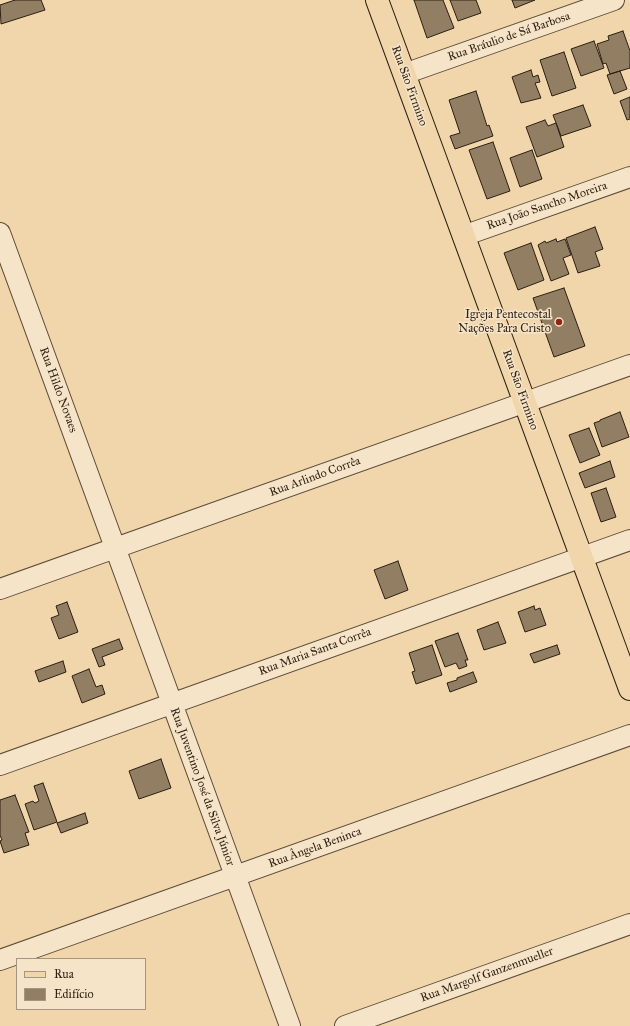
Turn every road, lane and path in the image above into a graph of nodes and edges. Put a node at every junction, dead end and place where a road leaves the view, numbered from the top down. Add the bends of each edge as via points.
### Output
1 (377, 0) edge
2 (614, 0) edge
3 (404, 74) junction
4 (630, 177) edge
5 (0, 233) edge
6 (464, 236) junction
7 (630, 365) edge
8 (525, 402) junction
9 (630, 540) edge
10 (115, 548) junction
11 (582, 558) junction
12 (0, 589) edge
13 (630, 689) edge
14 (172, 703) junction
15 (630, 735) edge
16 (0, 765) edge
17 (235, 876) junction
18 (630, 924) edge
19 (0, 960) edge
20 (290, 1026) edge
21 (345, 1026) edge

1 - 3 main road, Rua São Firmino
2 - 3 street, Rua Bráulio de Sá Barbosa
3 - 6 main road, Rua São Firmino
4 - 6 street, Rua João Sancho Moreira
5 - 10 street, Rua Hildo Novaes
6 - 8 main road, Rua São Firmino
7 - 8 street, Rua Arlindo Corrêa
8 - 10 street, Rua Arlindo Corrêa
8 - 11 main road, Rua São Firmino
9 - 11 street, Rua Maria Santa Corrêa
10 - 12 street, Rua Arlindo Corrêa
10 - 14 street, Rua Juventino José da Silva Júnior
11 - 13 main road, Rua São Firmino
11 - 14 street, Rua Maria Santa Corrêa
14 - 16 street, Rua Maria Santa Corrêa
14 - 17 street, Rua Juventino José da Silva Júnior
15 - 17 street, Rua Ângela Beninca
17 - 19 street, Rua Ângela Beninca
17 - 20 street, Rua Juventino José da Silva Júnior
18 - 21 street, Rua Margolf Ganzenmueller

